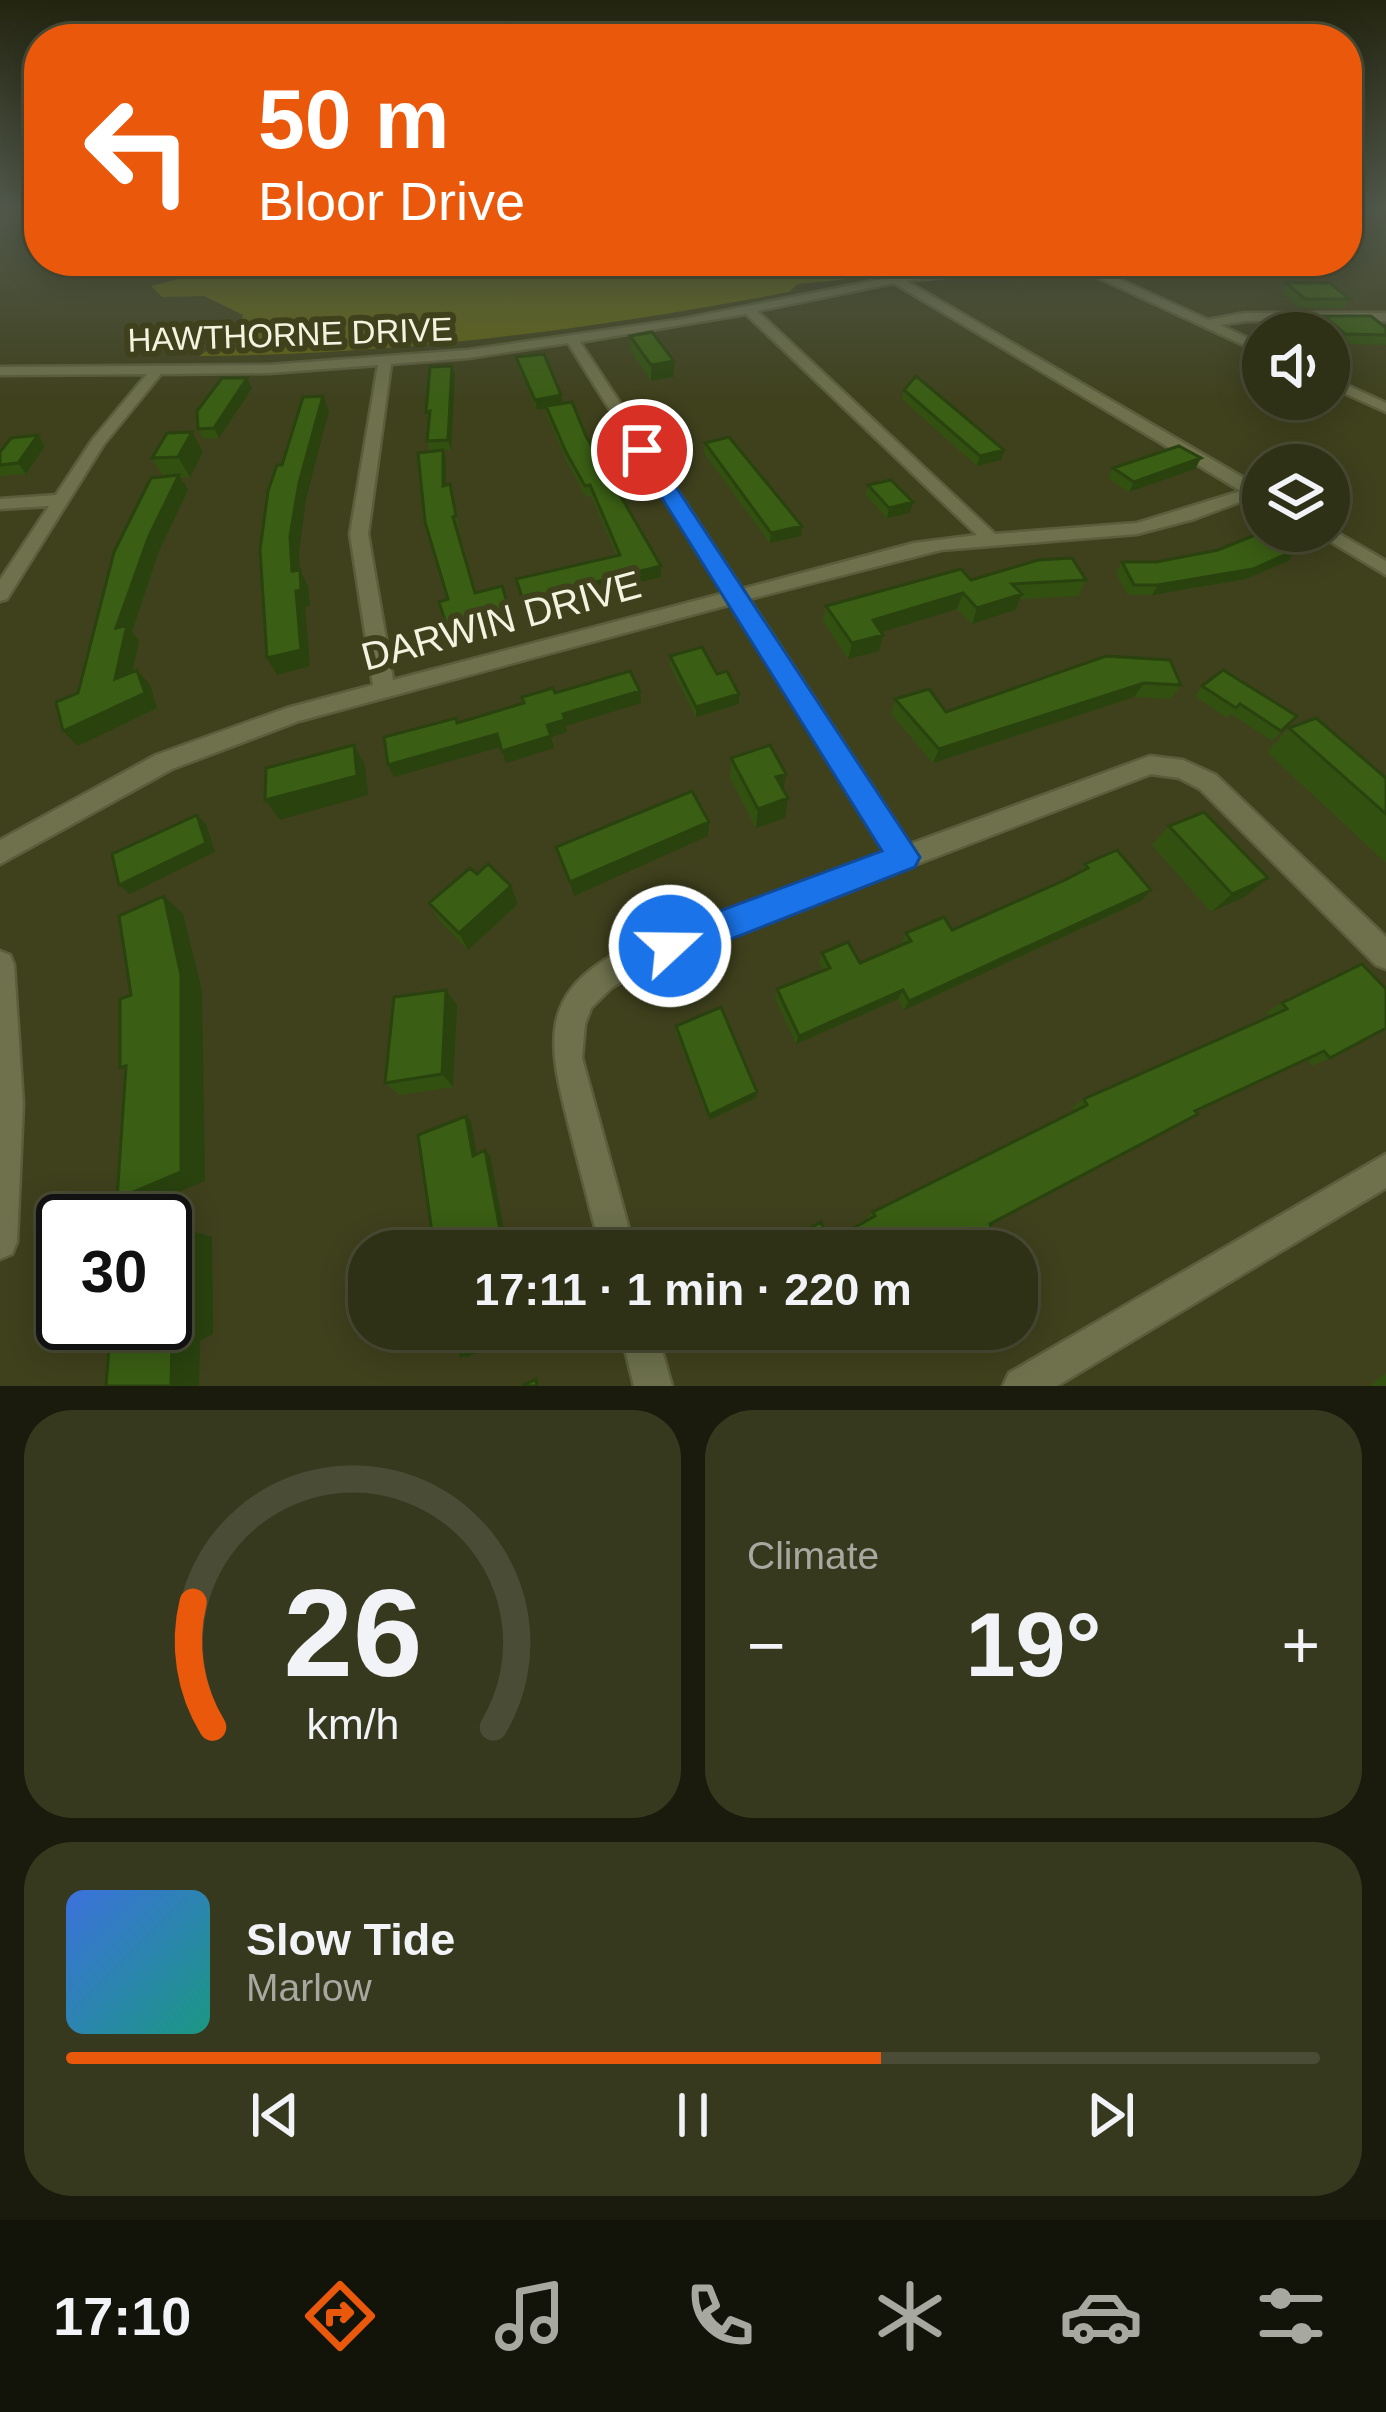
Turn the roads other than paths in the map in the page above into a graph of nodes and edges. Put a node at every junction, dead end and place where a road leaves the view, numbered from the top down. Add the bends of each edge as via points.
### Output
1 (924, 276) edge
2 (1100, 276) edge
3 (895, 279) junction
4 (750, 310) junction
5 (1386, 317) edge
6 (1206, 324) junction
7 (1242, 340) edge
8 (573, 341) junction
9 (386, 361) junction
10 (157, 370) junction
11 (0, 371) edge
12 (1350, 391) edge
13 (1386, 408) edge
14 (1242, 484) edge
15 (1242, 499) edge
16 (59, 500) junction
17 (0, 504) edge
18 (988, 536) junction
19 (1350, 548) edge
20 (1386, 569) edge
21 (0, 595) edge
22 (734, 596) junction
23 (384, 687) junction
24 (0, 853) edge
25 (904, 857) junction
26 (1386, 956) edge
27 (0, 964) edge
28 (1386, 1170) edge
29 (612, 1230) edge
30 (0, 1242) edge
31 (644, 1350) edge
32 (653, 1386) edge
33 (1022, 1386) edge

1 - 3 street, HAWTHORNE DRIVE
2 - 6 street, HAWTHORNE DRIVE
3 - 4 street, HAWTHORNE DRIVE
3 - 14 street
4 - 8 street, HAWTHORNE DRIVE
4 - 18 street
5 - 6 street via 1257,316
6 - 7 street
8 - 9 street, HAWTHORNE DRIVE
8 - 22 street
9 - 10 street, HAWTHORNE DRIVE
9 - 23 street via 359,534
10 - 11 street, HAWTHORNE DRIVE
10 - 16 street
12 - 13 street
15 - 18 street, DARWIN DRIVE via 1128,530
16 - 17 street
16 - 21 street
18 - 22 street, DARWIN DRIVE
19 - 20 street
22 - 23 street, DARWIN DRIVE
22 - 25 street
23 - 24 street, DARWIN DRIVE via 164,762
25 - 26 street via 1134,769 1166,765 1217,790
25 - 29 street via 631,961 578,998 567,1058
27 - 30 street via 10,1141
28 - 33 street
31 - 32 street

